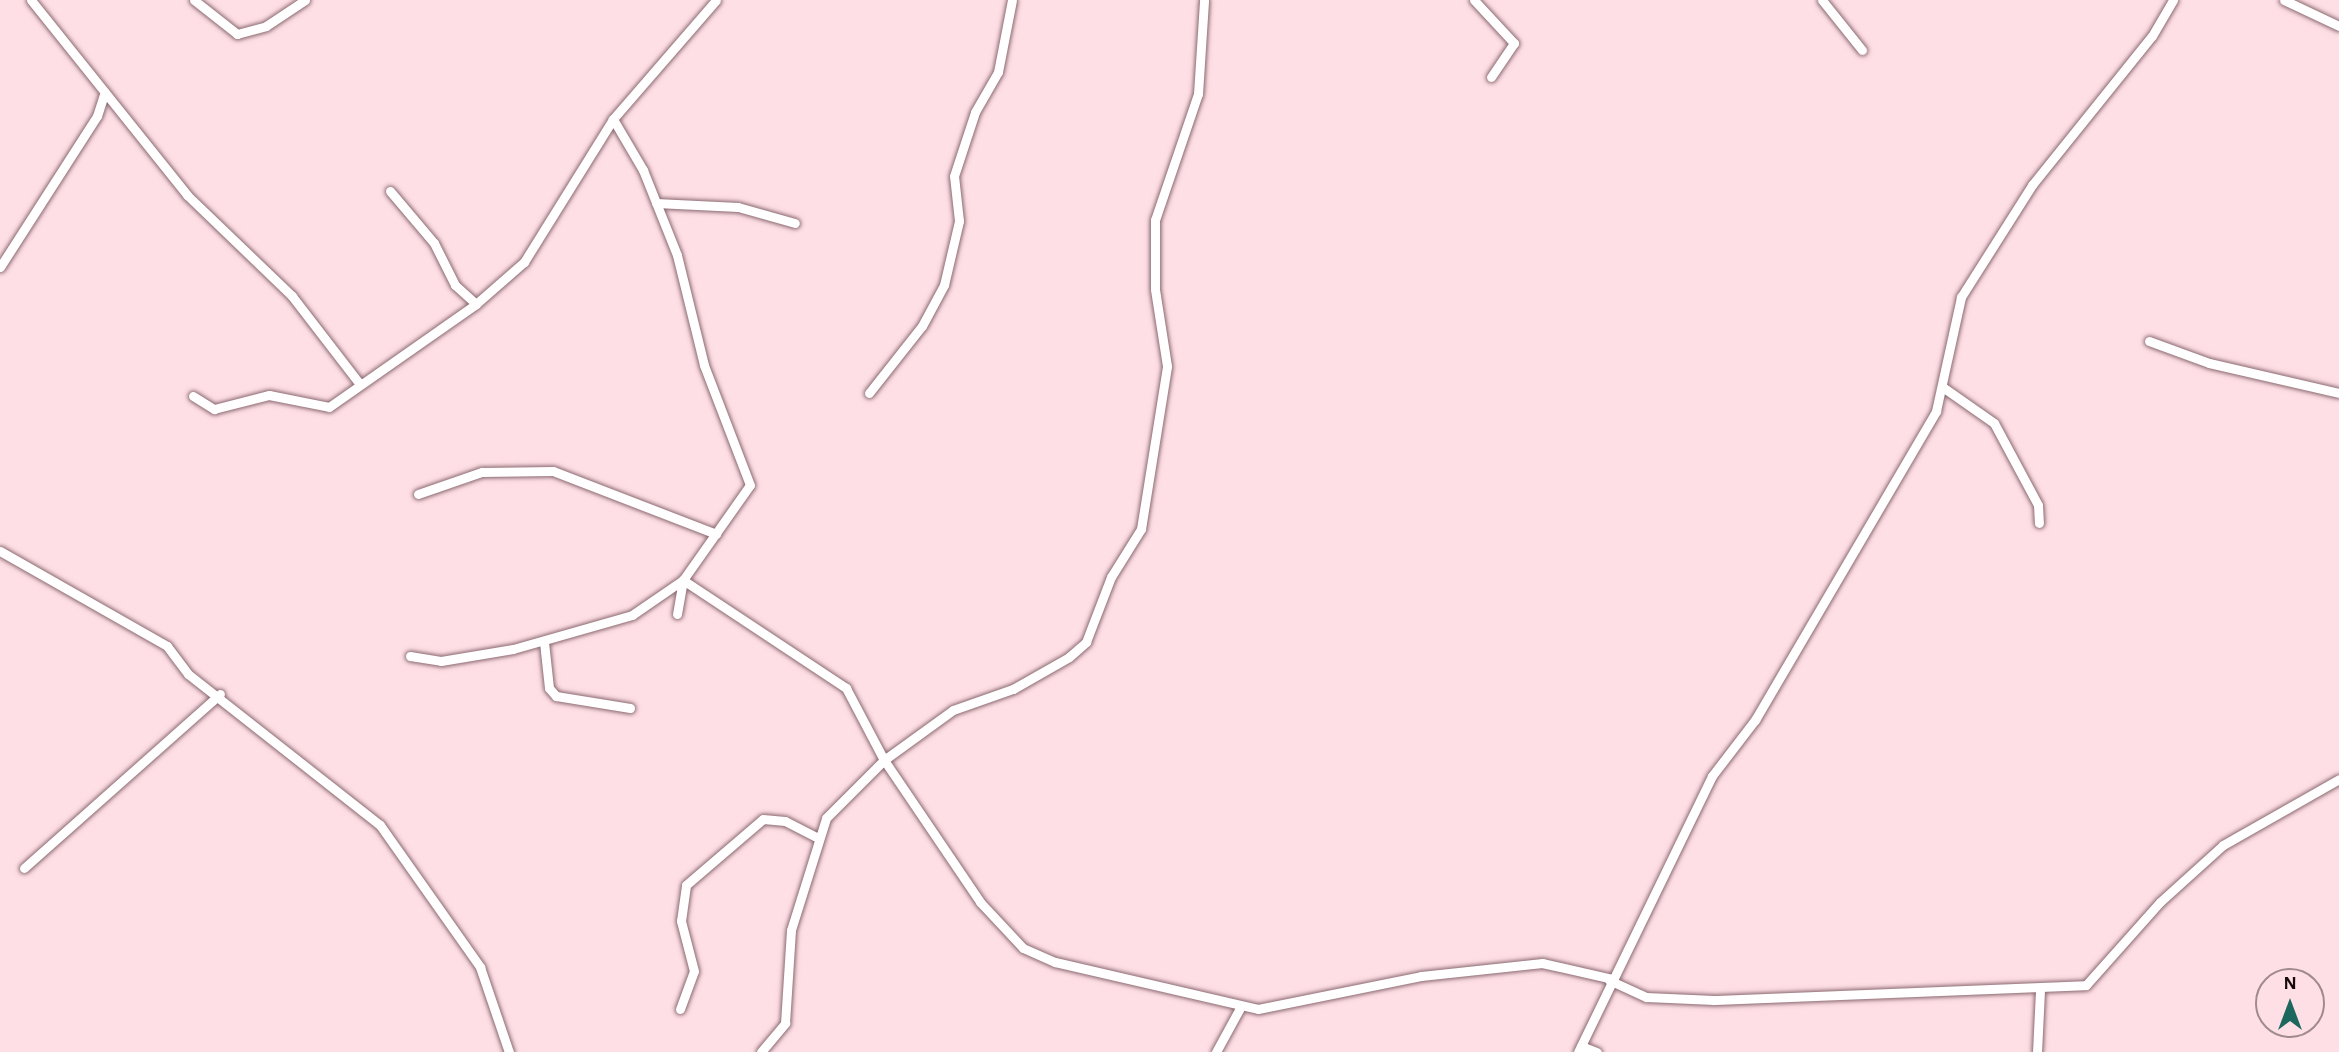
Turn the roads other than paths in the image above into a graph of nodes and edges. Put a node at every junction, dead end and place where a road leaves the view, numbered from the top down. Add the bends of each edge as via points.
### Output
1 (31, 0) edge
2 (194, 0) edge
3 (304, 0) edge
4 (716, 0) edge
5 (1012, 0) edge
6 (1204, 0) edge
7 (1474, 0) edge
8 (1822, 0) edge
9 (2173, 0) edge
10 (2284, 0) edge
11 (2339, 26) edge
12 (1862, 50) dead end
13 (1491, 76) dead end
14 (105, 92) junction
15 (613, 119) junction
16 (390, 191) dead end
17 (656, 203) junction
18 (795, 223) dead end
19 (0, 267) edge
20 (475, 304) junction
21 (2149, 341) dead end
22 (359, 383) junction
23 (1944, 388) junction
24 (869, 393) dead end
25 (2339, 393) edge
26 (193, 396) dead end
27 (418, 494) dead end
28 (2039, 523) dead end
29 (716, 534) junction
30 (0, 551) edge
31 (683, 580) junction
32 (677, 614) dead end
33 (544, 642) junction
34 (410, 656) dead end
35 (220, 694) junction
36 (630, 708) dead end
37 (884, 760) junction
38 (2339, 779) edge
39 (816, 837) junction
40 (24, 868) dead end
41 (1612, 980) junction
42 (2040, 990) junction
43 (1240, 1008) junction
44 (680, 1009) dead end
45 (1580, 1049) edge
46 (509, 1052) edge
47 (761, 1052) edge
48 (1216, 1052) edge
49 (1597, 1052) edge
50 (2037, 1052) edge

1 - 14 street
2 - 3 street via 237,34 266,26
4 - 15 street
5 - 24 street via 998,72 975,112 954,176 959,222 944,285 922,326
6 - 37 street via 1198,94 1155,220 1155,289 1167,366 1141,529 1111,577 1086,642 1013,689 953,710
7 - 13 street via 1514,43
8 - 12 street
9 - 23 street via 2152,36 2032,185 1961,297
10 - 11 street
14 - 19 street via 97,116
14 - 22 street via 187,195 292,296
15 - 17 street
15 - 20 street via 543,237
16 - 20 street via 434,243 455,285
17 - 18 street via 738,207
17 - 29 street via 677,255 686,309 716,400 750,477 742,501
20 - 22 street
21 - 25 street via 2209,363
22 - 26 street via 329,407 269,395 214,409
23 - 28 street via 1994,423 2038,505
23 - 41 street via 1871,528 1692,812
27 - 29 street via 482,472 553,471
29 - 31 street
30 - 35 street via 167,646 188,674
31 - 32 street
31 - 33 street via 632,615
31 - 37 street via 846,688
33 - 34 street via 441,661
33 - 36 street via 549,688 556,696
35 - 40 street
35 - 46 street via 398,845 424,894 480,967
37 - 39 street via 845,793
37 - 43 street via 980,902 1023,948 1081,971
38 - 42 street via 2223,845 2160,902 2134,939 2086,985
39 - 44 street via 785,821 763,819 686,885 681,921 694,971
39 - 47 street via 791,930 785,1023
41 - 42 street via 1646,997 1677,1000
41 - 43 street via 1542,963 1421,976 1274,1009
41 - 45 street
42 - 50 street
43 - 48 street
45 - 49 street

